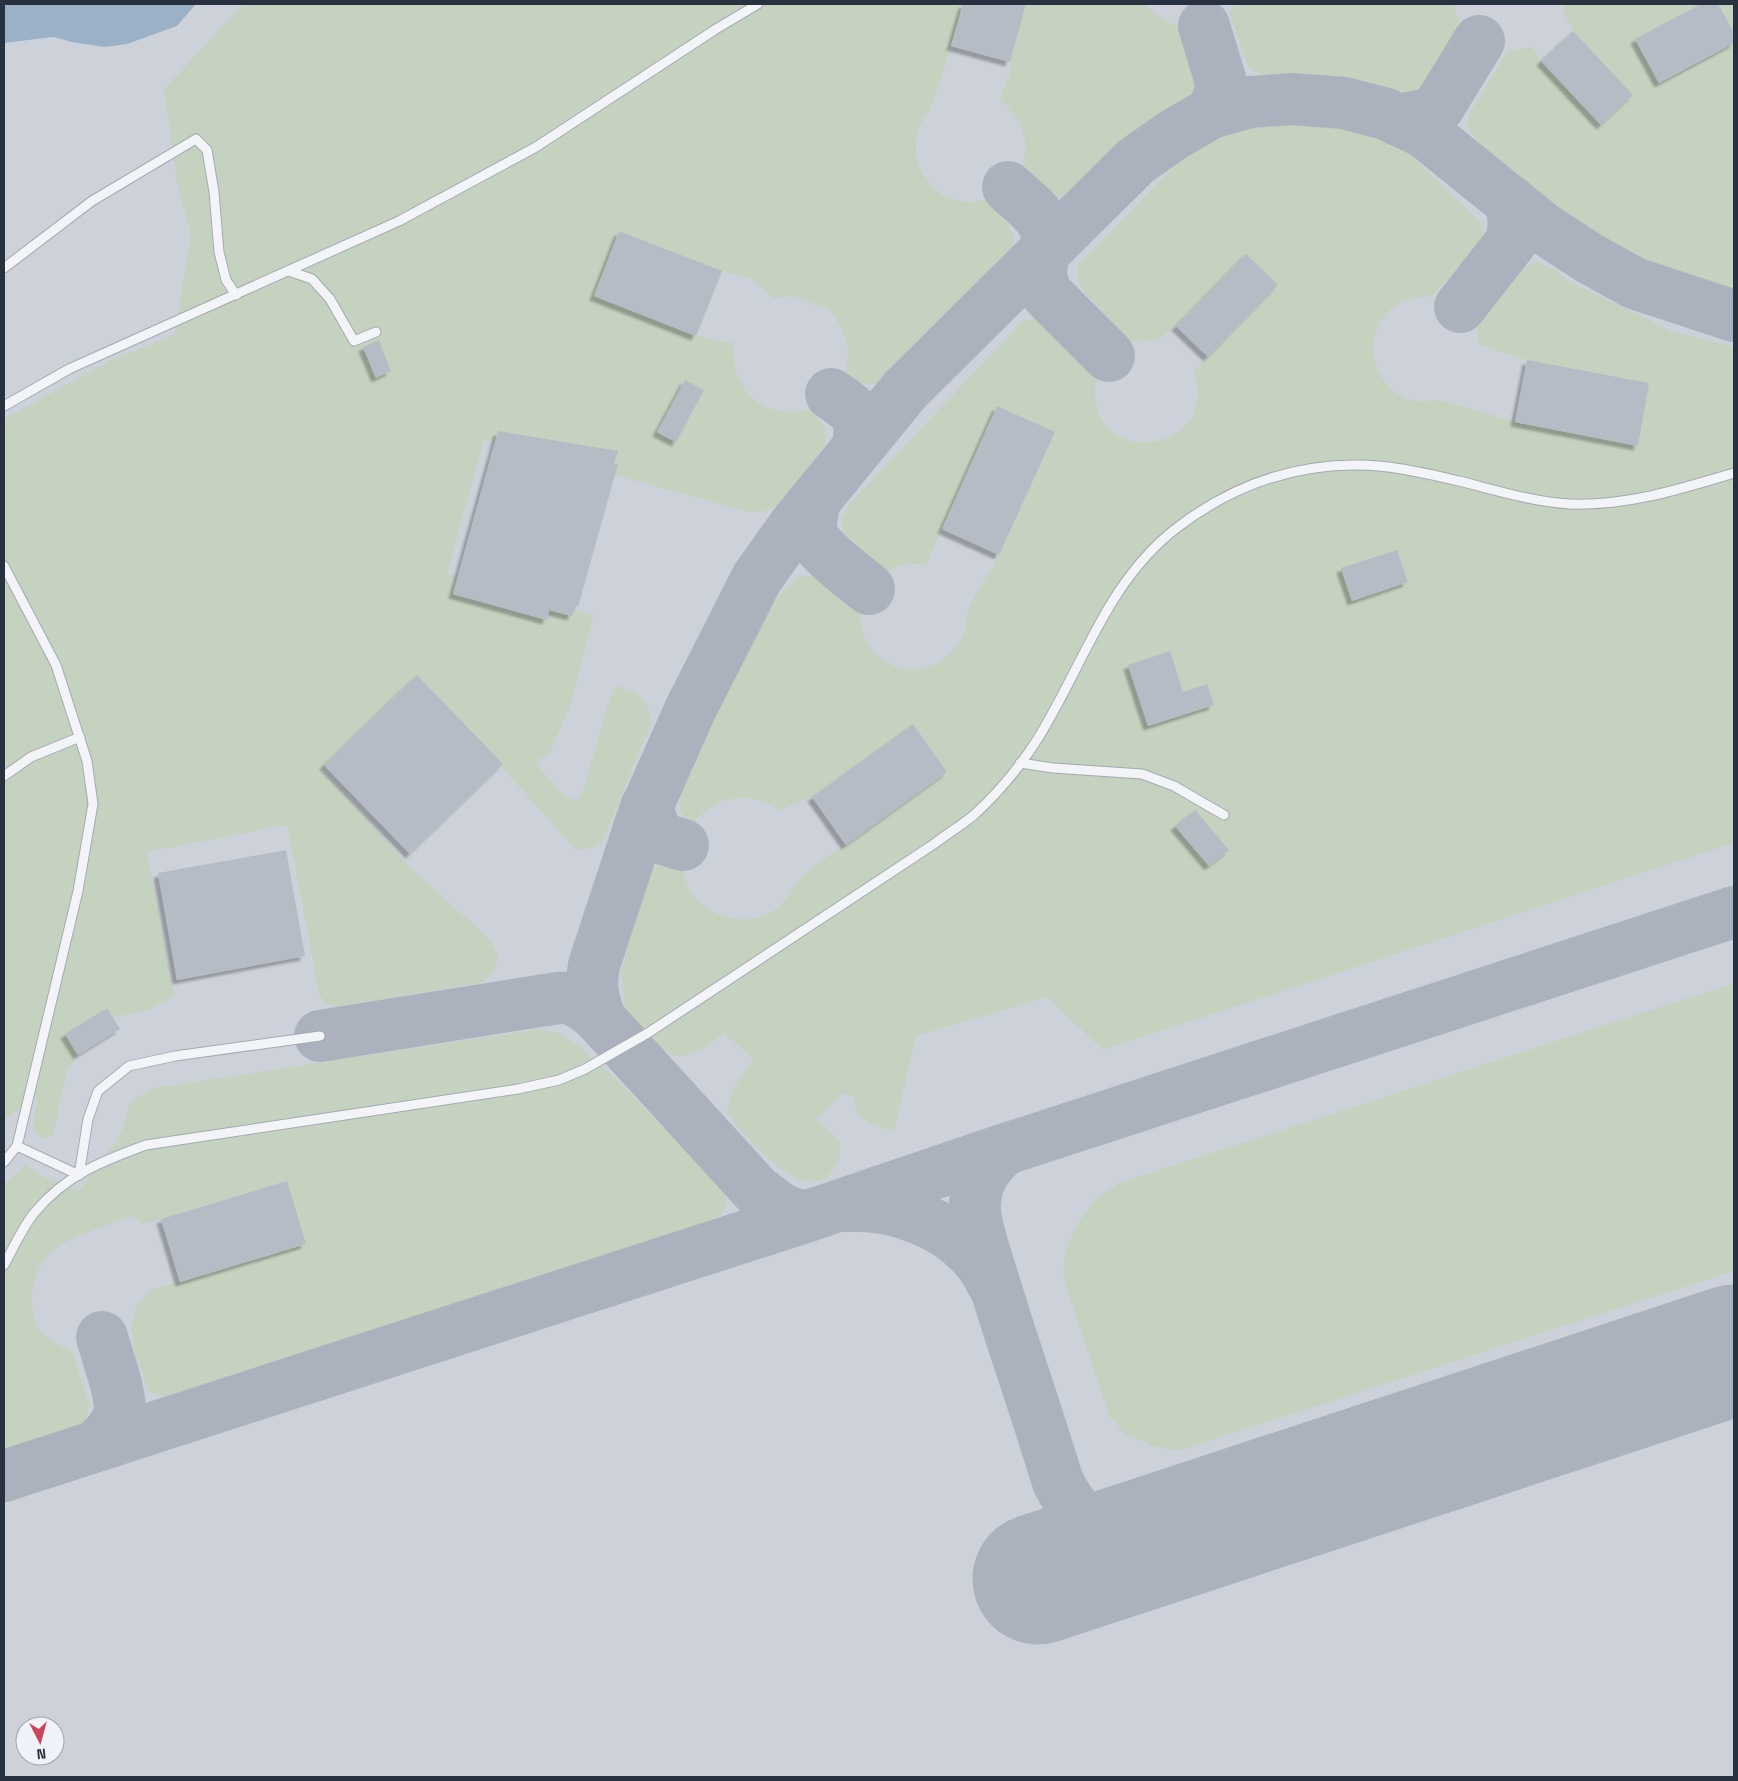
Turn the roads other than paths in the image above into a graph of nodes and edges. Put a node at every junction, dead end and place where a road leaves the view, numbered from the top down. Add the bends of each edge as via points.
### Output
1 (758, 4) edge
2 (4, 268) edge
3 (289, 271) junction
4 (236, 295) junction
5 (376, 332) dead end
6 (4, 406) edge
7 (1734, 473) edge
8 (4, 566) edge
9 (80, 737) junction
10 (1020, 763) junction
11 (4, 776) edge
12 (1224, 815) dead end
13 (320, 1036) dead end
14 (17, 1146) junction
15 (4, 1162) edge
16 (79, 1175) junction
17 (4, 1265) edge

1 - 3 lane via 536,147 399,221
2 - 4 lane via 92,201 196,139 207,150 219,252 226,280
3 - 4 lane
3 - 5 lane via 312,279 330,299 354,341
4 - 6 lane via 69,369
7 - 10 lane via 1649,497 1610,503 1569,504 1532,499 1402,469 1352,465 1302,470 1230,493 1176,528 1118,591 1035,743
8 - 9 lane via 56,665
9 - 11 lane via 31,757
9 - 14 lane via 88,762 93,804 78,891
10 - 12 lane via 1142,774 1174,786
10 - 16 lane via 974,815 934,844 648,1032 559,1080 518,1089 146,1145 102,1161
13 - 16 lane via 175,1056 129,1066 98,1091 88,1119
14 - 15 lane
14 - 16 lane
16 - 17 lane via 66,1182 35,1213

